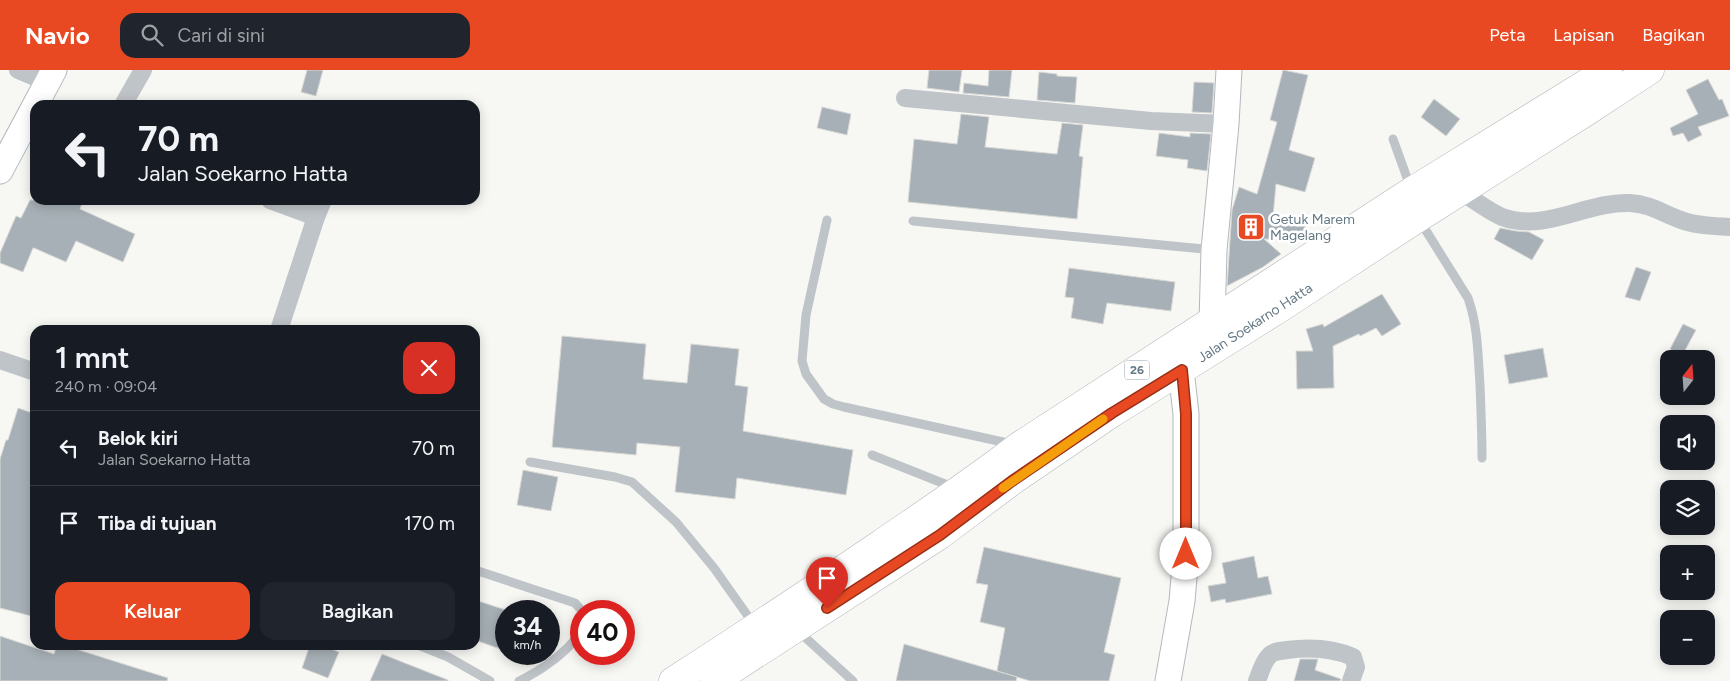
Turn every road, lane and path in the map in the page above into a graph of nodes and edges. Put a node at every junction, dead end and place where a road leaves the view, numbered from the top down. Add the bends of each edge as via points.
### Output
1 (18, 70) edge
2 (143, 70) edge
3 (1229, 70) edge
4 (1608, 70) edge
5 (1650, 70) edge
6 (44, 90) edge
7 (905, 98) dead end
8 (126, 100) edge
9 (30, 116) edge
10 (1226, 124) junction
11 (1393, 139) dead end
12 (0, 171) edge
13 (1412, 191) junction
14 (1460, 191) junction
15 (283, 205) edge
16 (321, 205) edge
17 (316, 218) junction
18 (1418, 218) junction
19 (827, 220) dead end
20 (913, 222) dead end
21 (1730, 227) edge
22 (1214, 250) junction
23 (1212, 322) junction
24 (282, 325) edge
25 (0, 360) edge
26 (30, 370) edge
27 (1182, 370) junction
28 (1019, 446) junction
29 (872, 455) dead end
30 (1482, 458) dead end
31 (530, 462) dead end
32 (1003, 473) junction
33 (960, 490) junction
34 (480, 572) edge
35 (570, 601) edge
36 (756, 628) junction
37 (795, 629) junction
38 (570, 645) edge
39 (430, 650) edge
40 (490, 681) edge
41 (519, 681) edge
42 (673, 681) edge
43 (714, 681) edge
44 (853, 681) edge
45 (1168, 681) edge
46 (1257, 681) edge
47 (1351, 681) edge

1 - 6 street
2 - 8 street
3 - 10 street
4 - 13 highway, Jalan Soekarno Hatta / 26
5 - 14 highway, Jalan Soekarno Hatta / 26
7 - 10 street via 1151,121
9 - 12 street
10 - 22 street
11 - 13 lane
13 - 23 highway, Jalan Soekarno Hatta / 26
14 - 18 highway, Jalan Soekarno Hatta / 26
14 - 21 street via 1501,216 1518,221 1541,221 1612,204 1630,203 1651,206 1688,222
15 - 17 street
16 - 17 street
17 - 24 street
18 - 27 highway, Jalan Soekarno Hatta / 26
18 - 30 lane via 1473,311
19 - 28 lane via 801,353 806,374 824,399 844,407
20 - 22 lane
22 - 23 street
23 - 28 highway, Jalan Soekarno Hatta / 26
25 - 26 street
27 - 32 highway, Jalan Soekarno Hatta / 26
27 - 45 street via 1186,414 1186,554 1182,601
28 - 32 highway, Jalan Soekarno Hatta / 26
29 - 33 lane
31 - 36 lane via 632,482 676,522 714,568
32 - 33 highway, Jalan Soekarno Hatta / 26
32 - 37 highway, Jalan Soekarno Hatta / 26 via 940,535
33 - 36 highway, Jalan Soekarno Hatta / 26
34 - 35 lane
36 - 42 highway, Jalan Soekarno Hatta / 26
37 - 43 highway, Jalan Soekarno Hatta / 26
37 - 44 lane
38 - 41 lane
39 - 40 lane
46 - 47 street via 1272,653 1313,648 1340,652 1353,658 1356,667

